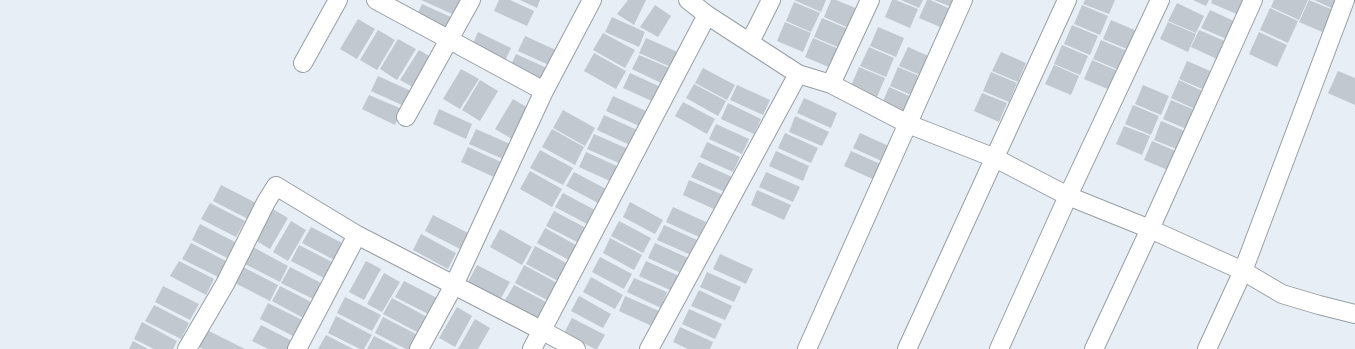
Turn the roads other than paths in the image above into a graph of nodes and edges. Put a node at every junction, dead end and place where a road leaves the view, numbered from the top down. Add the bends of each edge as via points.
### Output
1 (338, 0) edge
2 (376, 0) edge
3 (472, 0) edge
4 (592, 0) edge
5 (688, 0) edge
6 (771, 0) edge
7 (870, 0) edge
8 (963, 0) edge
9 (1067, 0) edge
10 (1160, 0) edge
11 (1253, 0) edge
12 (1345, 0) edge
13 (707, 15) junction
14 (449, 40) junction
15 (750, 42) junction
16 (303, 63) dead end
17 (798, 74) junction
18 (831, 84) junction
19 (544, 91) junction
20 (406, 117) dead end
21 (908, 124) junction
22 (994, 158) junction
23 (1068, 196) junction
24 (1150, 229) junction
25 (357, 235) junction
26 (1243, 271) junction
27 (454, 285) junction
28 (1355, 314) edge
29 (543, 330) junction
30 (187, 349) edge
31 (296, 349) edge
32 (419, 349) edge
33 (532, 349) edge
34 (576, 349) edge
35 (649, 349) edge
36 (807, 349) edge
37 (907, 349) edge
38 (999, 349) edge
39 (1094, 349) edge
40 (1207, 349) edge

1 - 16 street
2 - 14 street
3 - 14 street
4 - 19 street
5 - 13 street
6 - 15 street
7 - 18 street
8 - 21 street
9 - 22 street
10 - 23 street
11 - 24 street
12 - 26 street
13 - 15 street
13 - 29 street
14 - 19 street
14 - 20 street
15 - 17 street
17 - 18 street
17 - 35 street
18 - 21 street
19 - 27 street
21 - 22 street
21 - 36 street
22 - 23 street
22 - 37 street
23 - 24 street
23 - 38 street
24 - 26 street
24 - 39 street
25 - 27 street
25 - 30 street via 276,186 226,284
25 - 31 street
26 - 28 street via 1282,294
26 - 40 street
27 - 29 street
27 - 32 street
29 - 33 street
29 - 34 street

